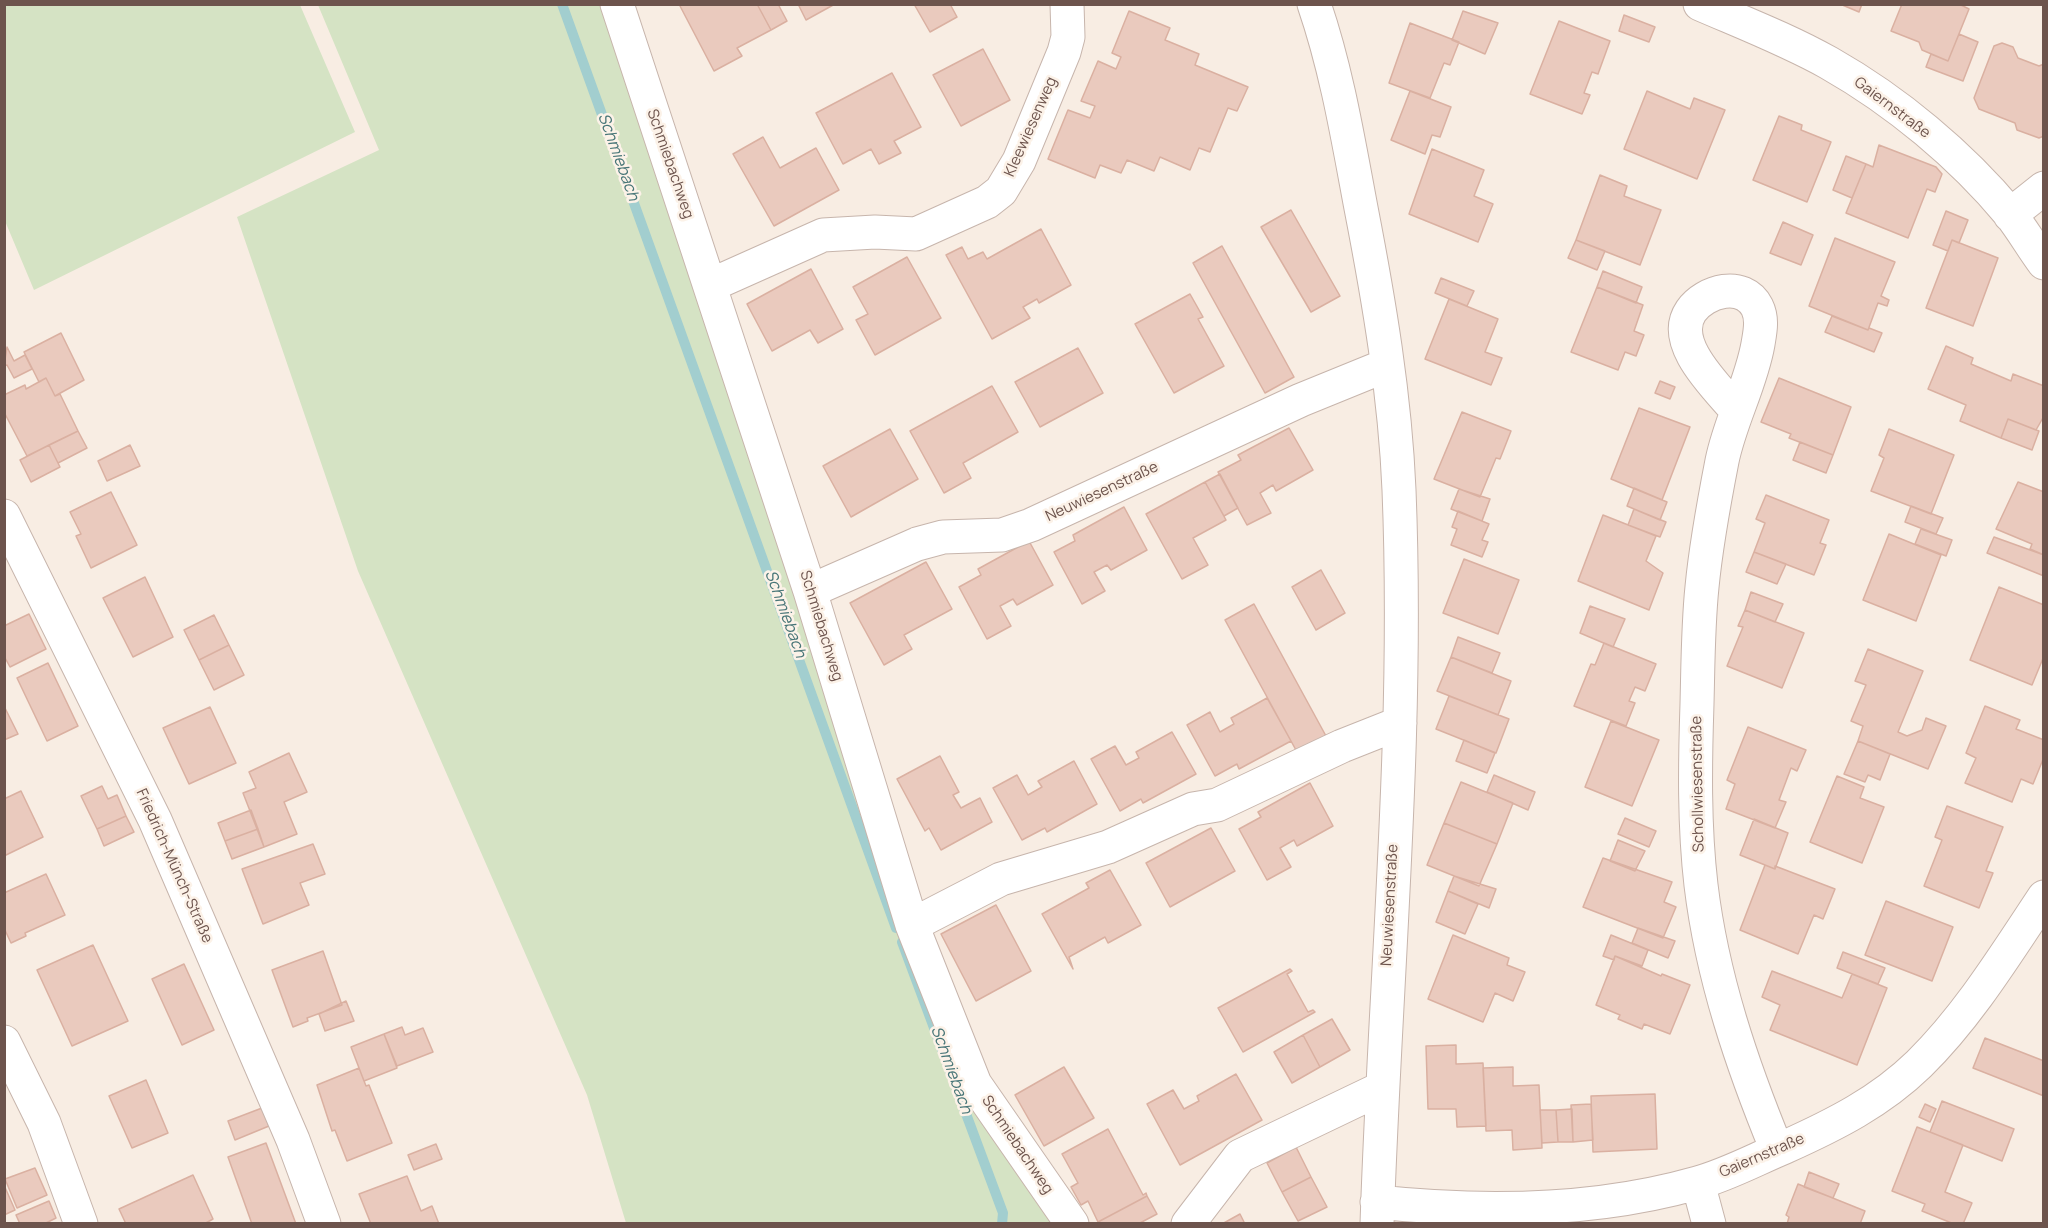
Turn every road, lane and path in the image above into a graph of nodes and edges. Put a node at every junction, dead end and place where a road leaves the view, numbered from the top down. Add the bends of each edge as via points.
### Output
1 (617, 4) edge
2 (1067, 4) edge
3 (1700, 4) edge
4 (1318, 6) edge
5 (2043, 188) edge
6 (2010, 215) junction
7 (2043, 263) edge
8 (711, 285) junction
9 (1387, 365) junction
10 (1736, 410) dead end
11 (4, 516) edge
12 (810, 591) junction
13 (1400, 723) junction
14 (2043, 897) edge
15 (912, 925) junction
16 (4, 1042) edge
17 (1382, 1088) junction
18 (1777, 1150) junction
19 (1698, 1183) junction
20 (1377, 1213) edge
21 (81, 1224) edge
22 (324, 1224) edge
23 (1072, 1224) edge
24 (1188, 1224) edge
25 (1709, 1224) edge

1 - 8 street, Schmiebachweg
2 - 8 street, Kleewiesenweg via 1068,37 1060,63 1019,161 1001,191 987,202 916,234 823,235
3 - 6 street, Gaiernstraße via 1803,50 1877,94 1926,131
4 - 9 street, Neuwiesenstraße via 1340,94
5 - 6 street
6 - 7 street, Gaiernstraße
8 - 12 street, Schmiebachweg
9 - 12 street, Neuwiesenstraße via 1290,404 1031,525 1002,535 934,539
9 - 13 street, Neuwiesenstraße via 1399,486
10 - 18 street, Schollwiesenstraße via 1722,458 1702,587 1696,808 1701,886 1729,1019 1746,1075
11 - 22 street, Friedrich-Münch-Straße via 155,820
12 - 15 street, Schmiebachweg
13 - 15 street via 1217,805 1193,809 1108,847 1000,879
13 - 17 street, Neuwiesenstraße
14 - 18 street, Gaiernstraße via 2002,961 1941,1041 1917,1065 1844,1120
15 - 23 street, Schmiebachweg via 975,1084
16 - 21 street via 44,1124
17 - 20 street, Neuwiesenstraße
17 - 24 street via 1240,1156
18 - 19 street, Gaiernstraße
19 - 20 street, Gaiernstraße via 1597,1202 1507,1209 1418,1206
19 - 25 street

